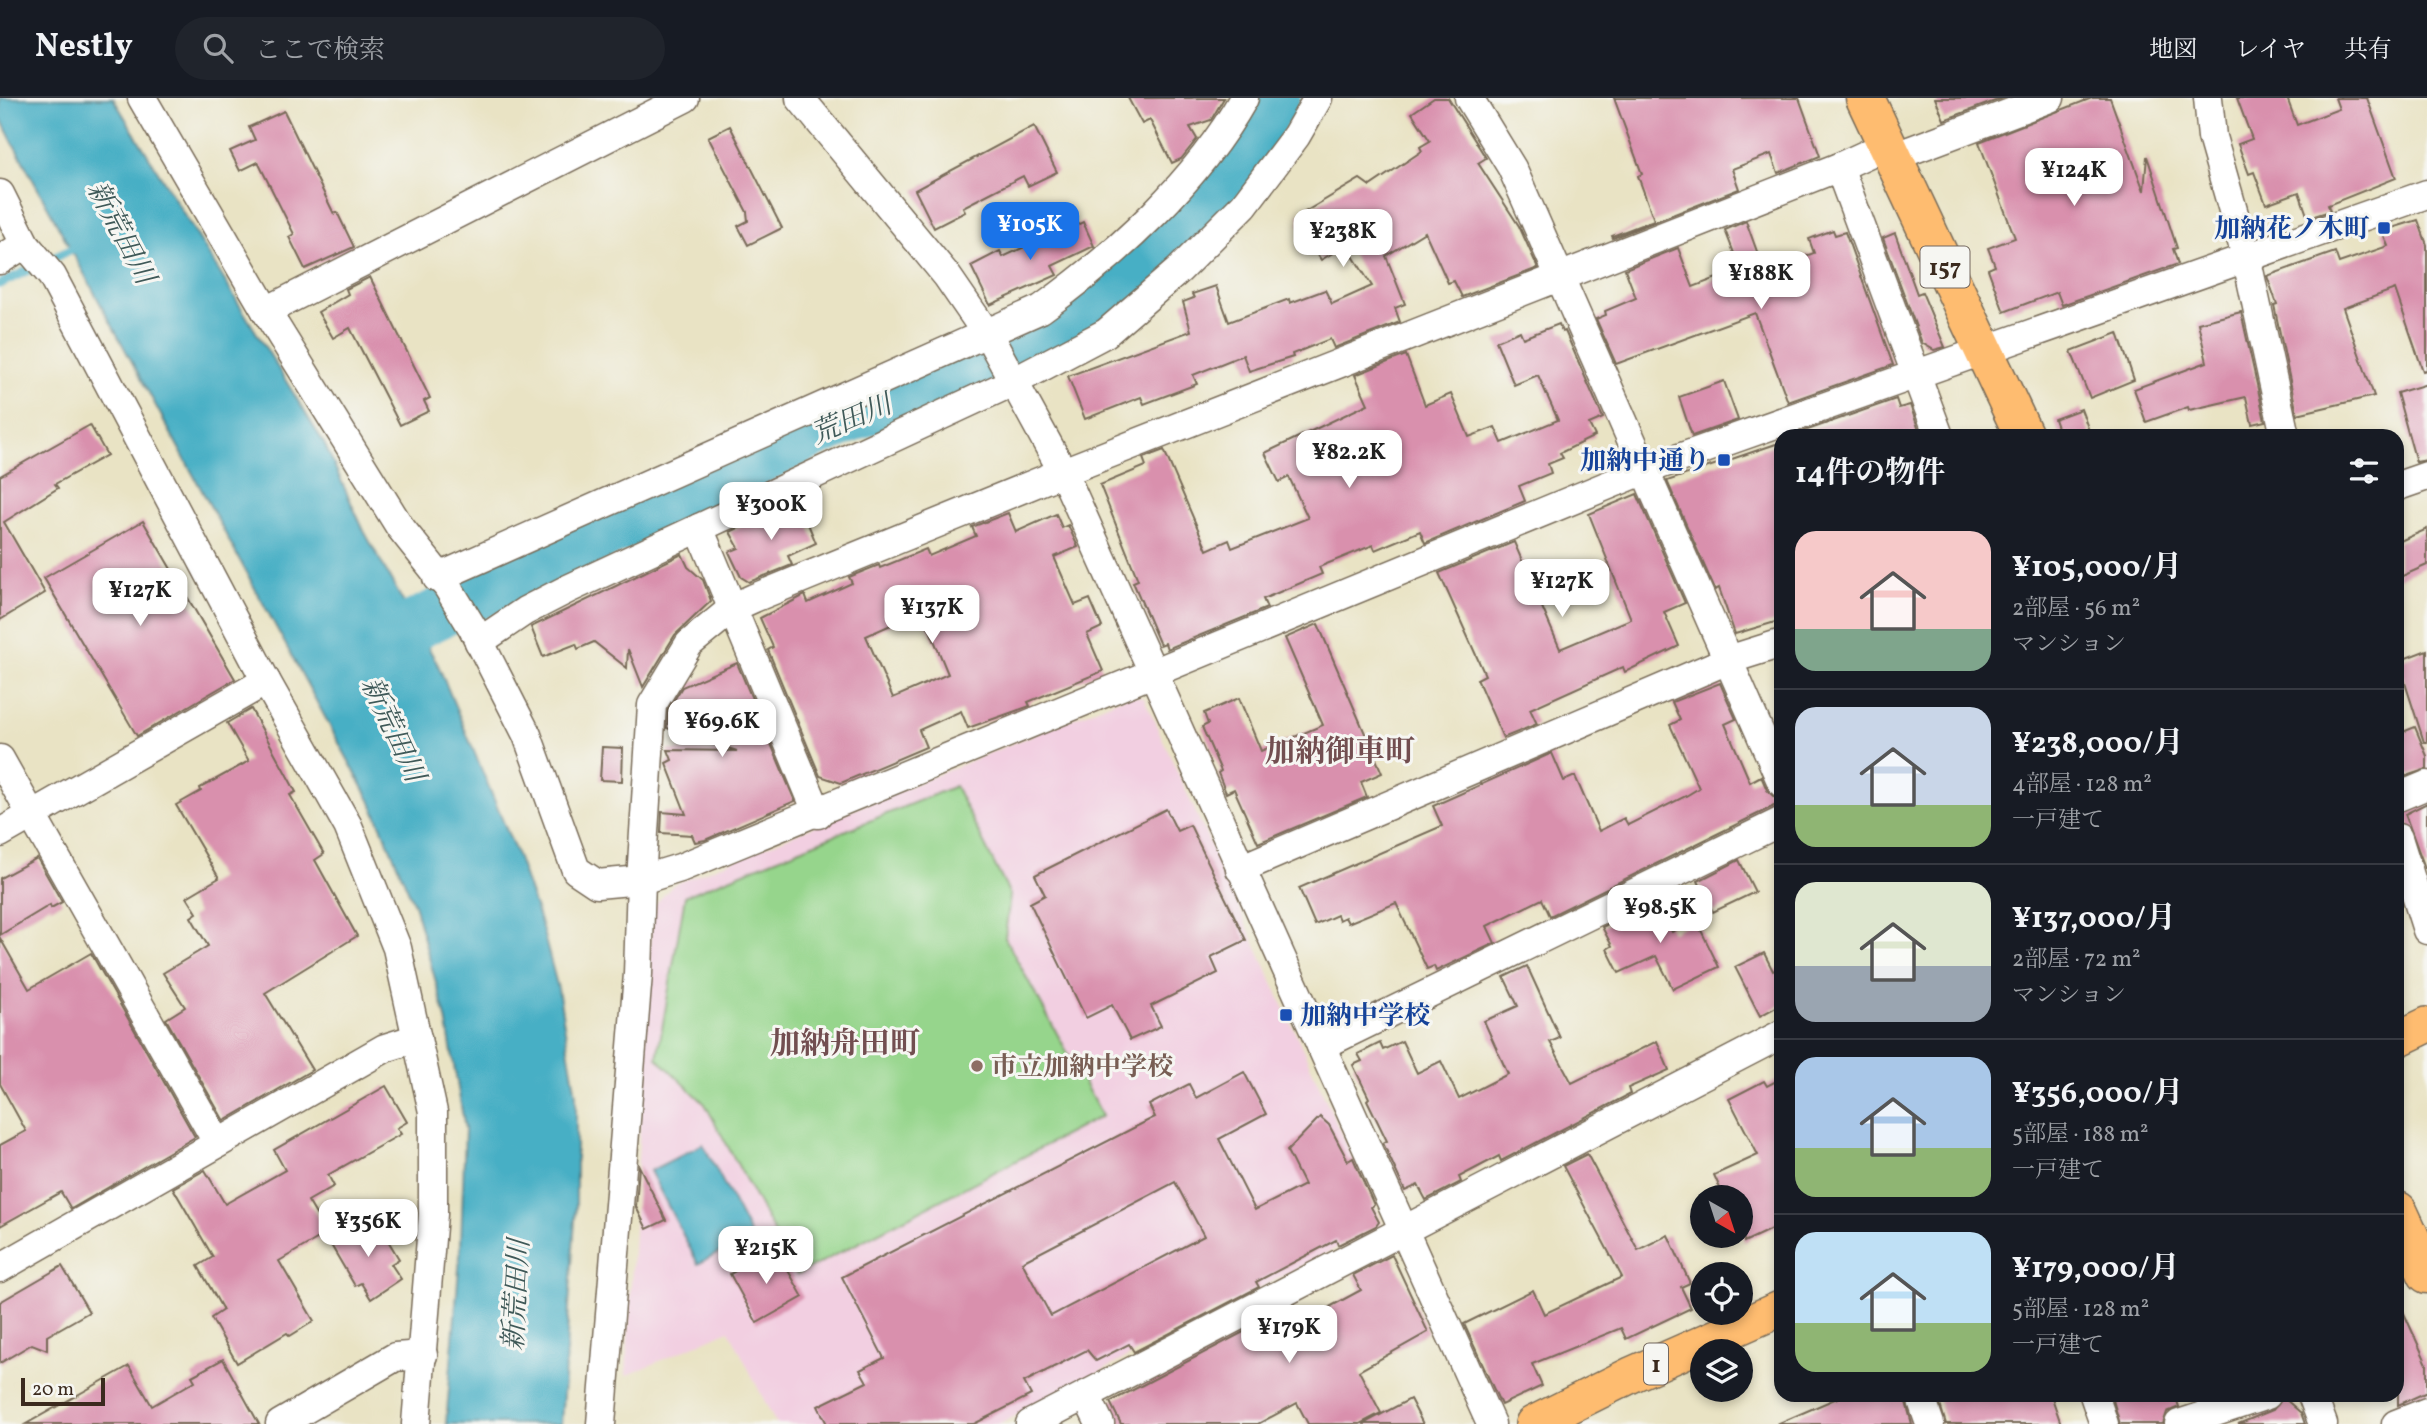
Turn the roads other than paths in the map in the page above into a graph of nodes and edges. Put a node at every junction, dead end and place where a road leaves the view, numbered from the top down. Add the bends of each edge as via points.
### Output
1 (142, 98) edge
2 (685, 98) edge
3 (800, 98) edge
4 (1244, 98) edge
5 (1318, 98) edge
6 (1469, 98) edge
7 (1865, 98) edge
8 (2050, 98) edge
9 (2208, 98) edge
10 (1890, 151) junction
11 (1839, 167) junction
12 (0, 194) edge
13 (2427, 194) edge
14 (25, 244) junction
15 (2246, 257) junction
16 (0, 260) edge
17 (1561, 275) junction
18 (265, 311) junction
19 (988, 336) junction
20 (1984, 350) junction
21 (1915, 373) junction
22 (1012, 375) junction
23 (1936, 429) edge
24 (2021, 429) edge
25 (2284, 429) edge
26 (1645, 470) junction
27 (1063, 472) junction
28 (2427, 476) edge
29 (2404, 483) edge
30 (699, 528) junction
31 (437, 578) junction
32 (734, 607) junction
33 (479, 642) junction
34 (1774, 646) edge
35 (1728, 660) junction
36 (1155, 674) junction
37 (265, 681) junction
38 (0, 759) edge
39 (1774, 765) edge
40 (2427, 785) edge
41 (2404, 795) edge
42 (32, 814) junction
43 (818, 814) junction
44 (1774, 825) edge
45 (0, 833) edge
46 (2404, 857) edge
47 (1240, 869) junction
48 (641, 880) junction
49 (2427, 930) edge
50 (2427, 1025) edge
51 (2404, 1036) edge
52 (417, 1038) junction
53 (1774, 1038) edge
54 (1321, 1046) junction
55 (217, 1142) junction
56 (2404, 1224) edge
57 (1402, 1230) junction
58 (0, 1268) edge
59 (2427, 1274) edge
60 (1774, 1312) edge
61 (422, 1355) junction
62 (1086, 1395) junction
63 (1922, 1402) edge
64 (2096, 1402) edge
65 (2246, 1402) edge
66 (2315, 1402) edge
67 (2427, 1412) edge
68 (280, 1424) edge
69 (416, 1424) edge
70 (601, 1424) edge
71 (1030, 1424) edge
72 (1100, 1424) edge
73 (1491, 1424) edge
74 (1533, 1424) edge
75 (1930, 1424) edge
76 (2104, 1424) edge
77 (2179, 1424) edge
78 (2323, 1424) edge
79 (2396, 1424) edge

1 - 18 street
2 - 18 street
3 - 19 street via 947,276
4 - 19 street via 1227,127 1125,239 1041,309
5 - 22 street via 1259,188 1179,270 1106,333
6 - 17 street via 1512,168
7 - 10 highway, 157
8 - 10 street
9 - 15 street via 2212,136
10 - 11 street
10 - 20 highway, 157
11 - 17 street
11 - 21 street
12 - 14 street
13 - 15 street
14 - 16 street
14 - 37 street via 52,276
15 - 20 street
15 - 25 street
17 - 26 street
17 - 27 street
18 - 31 street
19 - 22 street
19 - 31 street
20 - 21 street
20 - 24 highway, 157
21 - 23 street
21 - 26 street
22 - 27 street
22 - 30 street
26 - 35 street
26 - 36 street
27 - 32 street
27 - 36 street
28 - 29 street
30 - 32 street
30 - 33 street via 536,606
31 - 33 street via 447,586
32 - 43 street
32 - 48 street via 689,644 652,705
33 - 48 street via 527,735 576,870 597,884
34 - 35 street
35 - 39 street
35 - 47 street
36 - 43 street
36 - 47 street
37 - 42 street
37 - 52 street via 348,826 397,948
38 - 42 street
40 - 41 street
42 - 45 street
42 - 55 street
43 - 48 street
44 - 54 street
46 - 49 street
47 - 54 street
48 - 70 street via 638,974
50 - 51 main road
52 - 55 street via 385,1048
52 - 61 street via 433,1112 433,1214
53 - 57 street
54 - 57 street
55 - 58 street
56 - 59 highway
57 - 62 street
57 - 73 street
60 - 74 main road, 1
61 - 68 street via 395,1357
61 - 69 street
62 - 71 street
62 - 72 street
63 - 75 street
64 - 76 street
65 - 77 street
66 - 78 street
67 - 79 street

